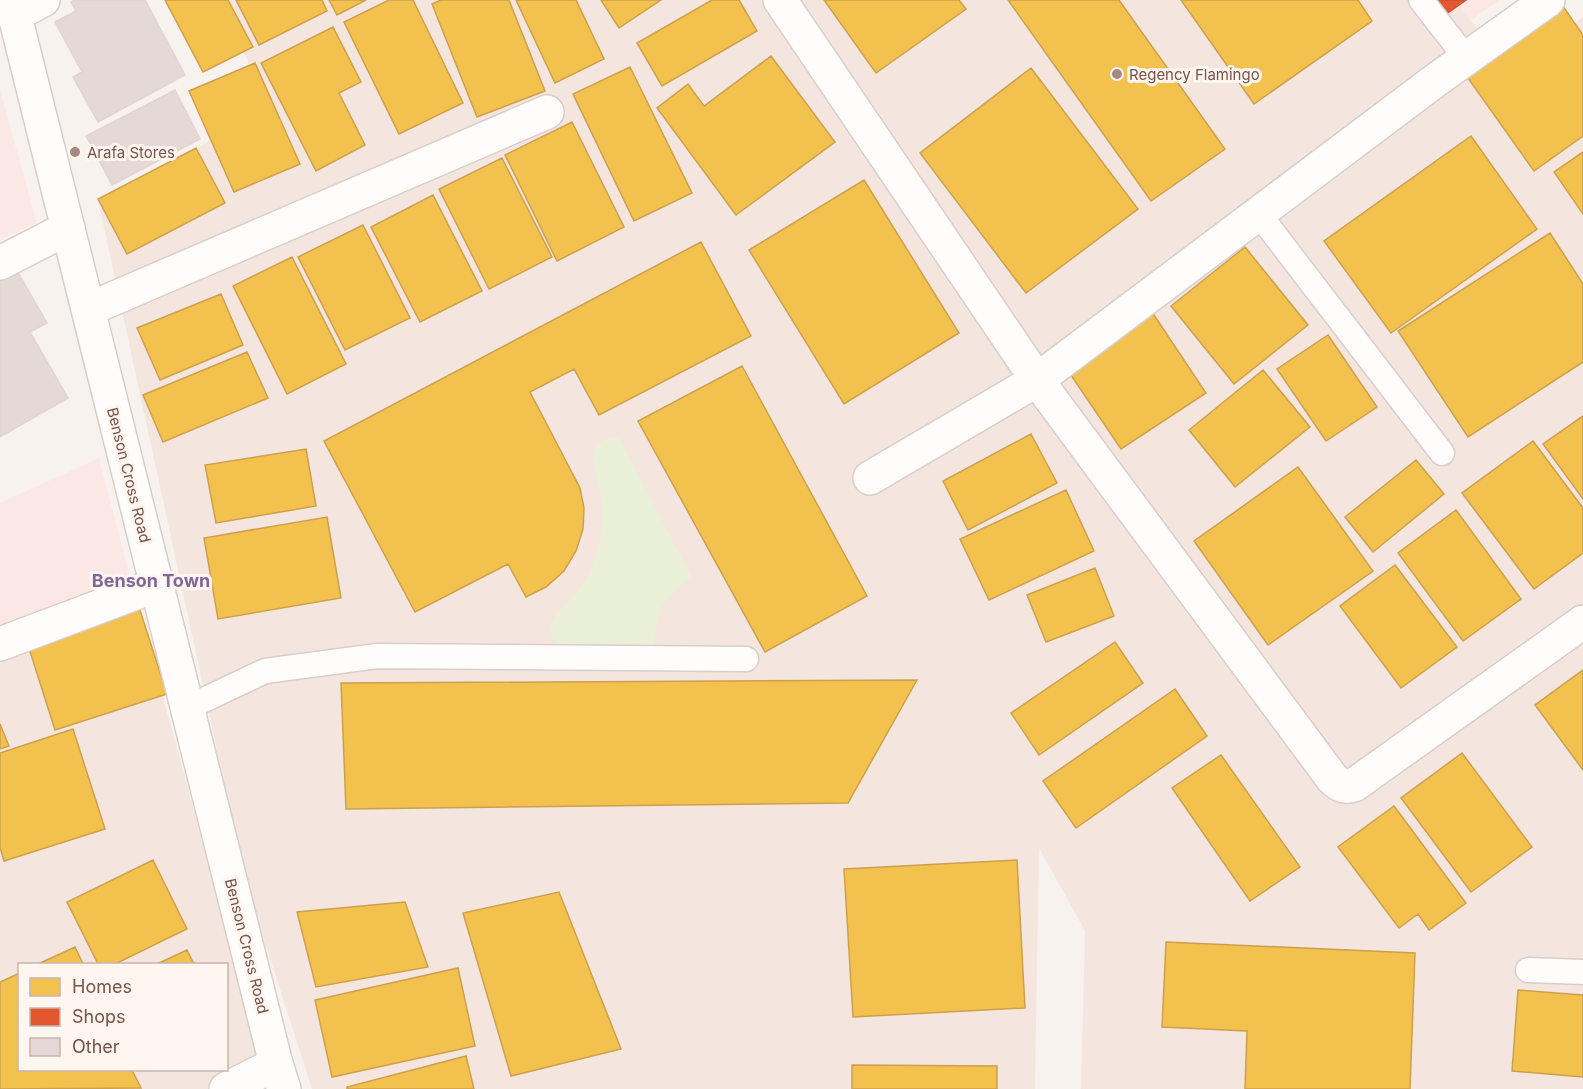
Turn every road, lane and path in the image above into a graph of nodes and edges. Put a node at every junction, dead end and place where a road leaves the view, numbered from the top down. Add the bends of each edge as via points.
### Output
1 (780, 0) edge
2 (1421, 0) edge
3 (1548, 0) edge
4 (23, 5) edge
5 (1466, 58) junction
6 (548, 112) dead end
7 (1258, 213) junction
8 (68, 228) junction
9 (0, 263) edge
10 (88, 309) junction
11 (1037, 380) junction
12 (1442, 453) dead end
13 (870, 478) dead end
14 (157, 585) junction
15 (1583, 622) edge
16 (0, 644) edge
17 (746, 659) dead end
18 (187, 708) junction
19 (1528, 970) dead end
20 (1583, 972) edge
21 (280, 1077) edge
22 (226, 1089) edge

1 - 11 street
2 - 5 lane
3 - 5 street
4 - 8 street, Benson Cross Road
5 - 7 street
6 - 10 street
7 - 11 street
7 - 12 lane
8 - 9 street
8 - 10 street, Benson Cross Road
10 - 14 street, Benson Cross Road
11 - 13 street
11 - 15 street via 1339,785 1354,786
14 - 16 street
14 - 18 street, Benson Cross Road
17 - 18 lane via 377,656 265,671
18 - 21 street, Benson Cross Road
19 - 20 lane
21 - 22 street

